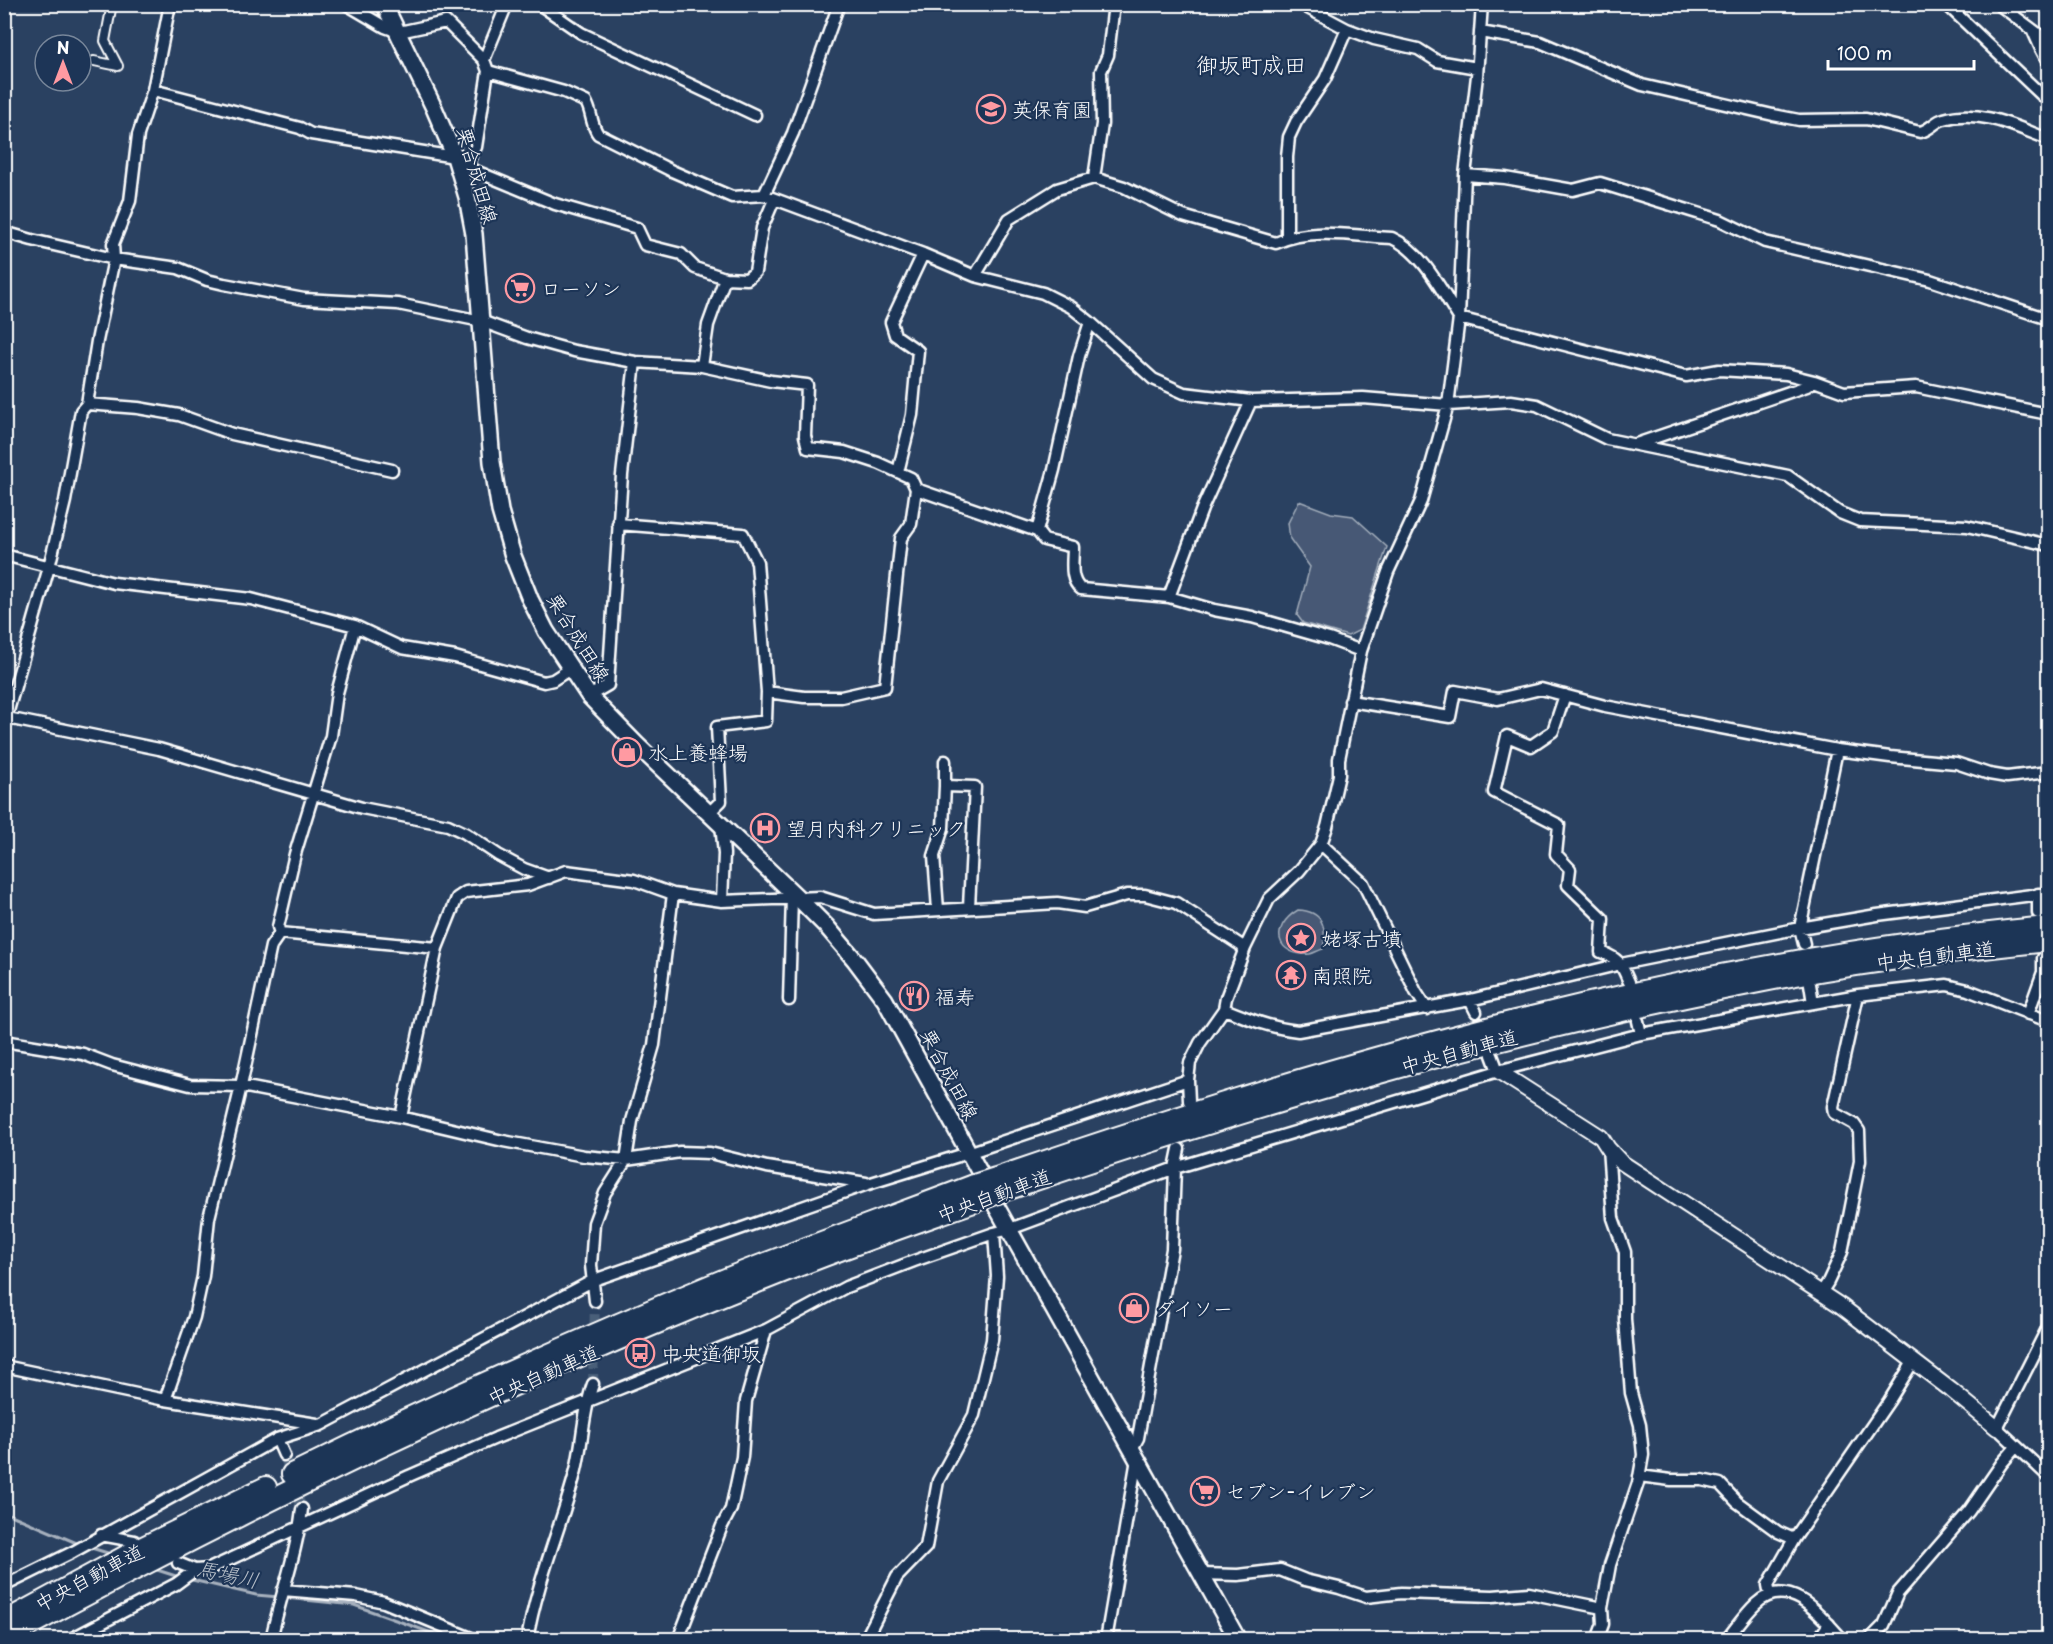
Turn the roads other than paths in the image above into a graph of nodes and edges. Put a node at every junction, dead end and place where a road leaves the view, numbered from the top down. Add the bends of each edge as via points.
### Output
1 (112, 4) edge
2 (170, 4) edge
3 (346, 4) edge
4 (384, 4) edge
5 (507, 4) edge
6 (539, 4) edge
7 (839, 4) edge
8 (1114, 4) edge
9 (1300, 4) edge
10 (1482, 4) edge
11 (1946, 4) edge
12 (1998, 4) edge
13 (1347, 29) junction
14 (2033, 30) junction
15 (399, 32) junction
16 (1480, 32) junction
17 (2049, 40) edge
18 (484, 60) junction
19 (94, 61) dead end
20 (2049, 62) edge
21 (1477, 68) junction
22 (488, 71) junction
23 (153, 90) junction
24 (2049, 101) edge
25 (754, 115) dead end
26 (2049, 139) edge
27 (459, 163) junction
28 (1465, 175) junction
29 (1094, 178) junction
30 (769, 198) junction
31 (4, 232) edge
32 (1287, 238) junction
33 (923, 254) junction
34 (114, 259) junction
35 (975, 276) junction
36 (725, 278) junction
37 (1458, 318) junction
38 (2049, 319) edge
39 (481, 321) junction
40 (1090, 322) junction
41 (635, 362) junction
42 (702, 366) junction
43 (1814, 381) junction
44 (1251, 401) junction
45 (87, 404) junction
46 (1448, 405) junction
47 (2049, 414) edge
48 (1635, 444) junction
49 (392, 470) dead end
50 (898, 472) junction
51 (916, 489) junction
52 (618, 524) junction
53 (1037, 531) junction
54 (2049, 545) edge
55 (4, 555) edge
56 (48, 567) junction
57 (1169, 597) junction
58 (355, 626) junction
59 (1361, 651) junction
60 (570, 669) junction
61 (767, 692) junction
62 (1565, 695) junction
63 (589, 696) junction
64 (1350, 700) junction
65 (6, 722) edge
66 (1837, 750) junction
67 (945, 761) dead end
68 (2049, 771) edge
69 (945, 786) junction
70 (313, 794) junction
71 (709, 813) junction
72 (721, 824) junction
73 (1321, 844) junction
74 (549, 878) junction
75 (672, 894) junction
76 (2043, 894) edge
77 (795, 898) junction
78 (722, 901) junction
79 (969, 907) junction
80 (938, 910) junction
81 (2043, 920) edge
82 (1800, 928) junction
83 (280, 933) junction
84 (1804, 944) dead end
85 (437, 948) junction
86 (1245, 948) junction
87 (2046, 950) edge
88 (1621, 964) junction
89 (1629, 982) dead end
90 (1810, 984) dead end
91 (1858, 995) junction
92 (789, 1000) dead end
93 (1470, 1000) junction
94 (1813, 1003) junction
95 (1427, 1008) junction
96 (1224, 1009) junction
97 (1476, 1012) dead end
98 (2028, 1014) junction
99 (1638, 1021) dead end
100 (2049, 1021) edge
101 (1641, 1034) junction
102 (4, 1041) edge
103 (1492, 1055) dead end
104 (1498, 1071) junction
105 (1188, 1080) junction
106 (241, 1086) junction
107 (1189, 1101) dead end
108 (401, 1117) junction
109 (1608, 1148) junction
110 (1179, 1149) dead end
111 (968, 1153) junction
112 (626, 1160) junction
113 (1175, 1168) junction
114 (868, 1184) junction
115 (988, 1189) junction
116 (1010, 1229) junction
117 (994, 1233) junction
118 (594, 1280) junction
119 (1821, 1293) junction
120 (595, 1301) tunnel mouth
121 (2049, 1327) edge
122 (766, 1330) junction
123 (1913, 1362) junction
124 (4, 1366) edge
125 (593, 1384) tunnel mouth
126 (165, 1400) junction
127 (586, 1401) junction
128 (321, 1425) junction
129 (1997, 1428) junction
130 (277, 1439) junction
131 (2016, 1447) junction
132 (1135, 1454) junction
133 (285, 1455) tunnel mouth
134 (1639, 1476) junction
135 (2049, 1476) edge
136 (302, 1509) tunnel mouth
137 (300, 1527) junction
138 (96, 1538) junction
139 (1794, 1539) junction
140 (136, 1546) junction
141 (178, 1563) dead end
142 (120, 1568) junction
143 (192, 1572) junction
144 (1201, 1574) junction
145 (4, 1586) edge
146 (281, 1594) junction
147 (1770, 1595) junction
148 (1602, 1608) junction
149 (4, 1623) edge
150 (1829, 1624) junction
151 (4, 1640) edge
152 (69, 1640) edge
153 (271, 1640) edge
154 (476, 1640) edge
155 (527, 1640) edge
156 (678, 1640) edge
157 (865, 1640) edge
158 (1106, 1640) edge
159 (1238, 1640) edge
160 (1597, 1640) edge
161 (1726, 1640) edge
162 (1818, 1640) edge
163 (1843, 1640) edge
164 (1869, 1640) edge

1 - 19 street via 105,41 118,66
2 - 23 street
3 - 15 street
4 - 15 main road, 栗合成田線
5 - 18 street
6 - 25 street via 582,33
7 - 30 street
8 - 29 street via 1108,55 1101,71 1102,124
9 - 13 street
10 - 16 street
11 - 24 street
12 - 14 street
13 - 21 street via 1418,49 1437,61
13 - 32 street via 1325,79 1289,137
14 - 17 street
14 - 20 street
15 - 18 street via 446,22
15 - 27 main road, 栗合成田線
16 - 21 street
16 - 26 street via 1539,42 1642,85 1799,120 1866,119 1920,132 1941,119 1960,115 1991,118
18 - 22 street
21 - 28 street
22 - 27 street via 476,147
22 - 30 street via 586,102 598,134 672,171 732,196
23 - 27 street via 311,134
23 - 34 street via 138,135 130,201 113,244
27 - 36 street via 555,204 637,228 645,245 681,254 695,268
27 - 39 main road, 栗合成田線 via 474,234
28 - 37 street
28 - 38 street via 1573,190 1600,183 1720,220 1765,242 1930,280
29 - 32 street via 1124,187 1184,216 1276,243
29 - 35 street via 1057,189 1009,219
30 - 33 street
30 - 36 street via 755,272 747,279
31 - 34 street
32 - 37 street via 1392,238 1403,243 1425,266
33 - 35 street
33 - 50 street via 891,322 895,335 918,351 912,415
34 - 39 street via 178,268 207,280 304,298 398,304
34 - 45 street
35 - 40 street via 1043,293
36 - 42 street via 708,325
37 - 43 street via 1686,376 1719,370 1786,374
37 - 46 street
39 - 41 street via 574,351
39 - 60 main road, 栗合成田線 via 492,462 503,522 530,598
40 - 44 street via 1153,380 1184,393
40 - 53 street
41 - 42 street
41 - 52 street
42 - 50 street via 807,385 808,448 844,452
43 - 47 street via 1844,392 1916,387
43 - 48 street
44 - 46 street via 1363,398
44 - 57 street via 1198,518
45 - 49 street via 179,415 232,434
45 - 56 street via 81,411
46 - 48 street via 1511,401 1537,405 1607,439
46 - 59 street via 1421,501 1388,572
48 - 54 street via 1788,476 1840,513 1860,521 1967,526
50 - 51 street via 911,478
51 - 53 street
51 - 61 street via 911,524 901,538 885,687 841,697
52 - 61 street via 743,534 757,561
52 - 63 street via 608,686
53 - 57 street via 1044,540 1073,547 1073,579 1081,589
55 - 56 street
56 - 58 street via 114,583 251,599
56 - 65 street
57 - 59 street via 1296,629
58 - 60 street via 402,648 455,657 544,682
58 - 70 street via 331,736
59 - 64 street
60 - 63 main road, 栗合成田線
61 - 71 street via 766,721 717,727 721,801
62 - 64 street via 1541,689 1498,699 1455,691 1450,717
62 - 66 street
62 - 88 street via 1553,731 1532,747 1507,736 1494,792 1559,825 1556,854 1570,870 1568,885 1604,919 1601,952
63 - 71 main road, 栗合成田線
64 - 73 street via 1339,776
65 - 70 street via 159,749
66 - 68 street via 1956,762 2007,777
66 - 82 street
67 - 69 street
69 - 79 street via 975,787
69 - 80 street via 943,828 934,856
70 - 74 street via 448,825 498,855
70 - 83 street via 278,927
71 - 72 main road, 栗合成田線
72 - 77 main road, 栗合成田線
72 - 78 street
73 - 86 street via 1269,899
73 - 95 street via 1363,883
74 - 75 street via 566,872 589,873 634,880
74 - 85 street via 528,885 466,892 457,898
75 - 78 street
75 - 112 street via 654,1045
76 - 81 street
76 - 82 street
77 - 78 street
77 - 80 street via 820,897 874,915
77 - 92 street
77 - 111 main road, 栗合成田線 via 827,927 885,1000
79 - 80 street
79 - 86 street via 1057,903 1085,907 1127,895 1145,895 1176,903
81 - 115 highway, 中央自動車道 via 1759,968 1511,1022 1388,1054 1123,1134
82 - 84 street
82 - 88 street
83 - 85 street
83 - 106 street via 271,946
85 - 108 street
86 - 96 street
87 - 98 street via 2043,972
87 - 115 highway, 中央自動車道 via 1879,962 1644,1005 1390,1068
88 - 89 street
88 - 93 street
90 - 94 street
91 - 94 street
91 - 98 street via 1947,985
91 - 119 street via 1833,1107 1834,1113 1859,1131 1860,1161 1842,1252
93 - 95 street
93 - 97 street
94 - 101 street
95 - 96 street via 1298,1031 1260,1024
96 - 105 street via 1200,1042 1190,1063
98 - 100 street
99 - 101 street
101 - 104 street
102 - 106 street via 83,1054 190,1085
103 - 104 street
104 - 109 street via 1601,1137
104 - 113 street
105 - 107 street
105 - 111 street
106 - 108 street
106 - 126 street via 209,1218 194,1317
108 - 112 street via 503,1141
109 - 119 street via 1621,1162
109 - 134 street via 1613,1218 1625,1252 1631,1393 1643,1455
110 - 113 street
111 - 114 street
111 - 115 main road, 栗合成田線
112 - 114 street via 680,1152 710,1153
112 - 118 street via 605,1193 594,1223
113 - 116 street
113 - 132 street via 1172,1249
114 - 118 street
115 - 116 main road, 栗合成田線
115 - 140 highway, 中央自動車道 via 765,1264 594,1335
115 - 142 highway, 中央自動車道 via 575,1358 376,1448 157,1558
116 - 117 street
116 - 132 main road, 栗合成田線
117 - 122 street via 846,1287
117 - 157 street via 997,1276 992,1340 974,1415 938,1481 926,1547 897,1577
118 - 120 street
118 - 128 street
119 - 123 street
121 - 129 street
122 - 127 street
122 - 156 street via 746,1401 742,1457 731,1509
123 - 129 street
123 - 139 street
124 - 126 street
125 - 127 street
126 - 128 street
127 - 137 street
127 - 155 street via 576,1471 532,1609
128 - 130 street
129 - 131 street
130 - 133 street
130 - 138 street
131 - 135 street
131 - 164 street via 1969,1511 1898,1593 1884,1625
132 - 144 main road, 栗合成田線
132 - 158 street
134 - 139 street via 1720,1484 1737,1502
134 - 148 street via 1610,1565
136 - 137 street
137 - 143 street via 209,1569
137 - 146 street
138 - 140 street
138 - 145 street
139 - 147 street via 1768,1586
140 - 142 highway, 中央自動車道
141 - 143 street
142 - 149 highway, 中央自動車道
142 - 151 highway, 中央自動車道
143 - 152 street
144 - 148 street via 1280,1570 1366,1597 1401,1593 1529,1593
144 - 159 main road, 栗合成田線
146 - 153 street
146 - 154 street via 356,1596 384,1602
147 - 150 street via 1791,1595 1803,1600
147 - 161 street via 1757,1603
148 - 160 street via 1603,1624
150 - 162 street
150 - 163 street

